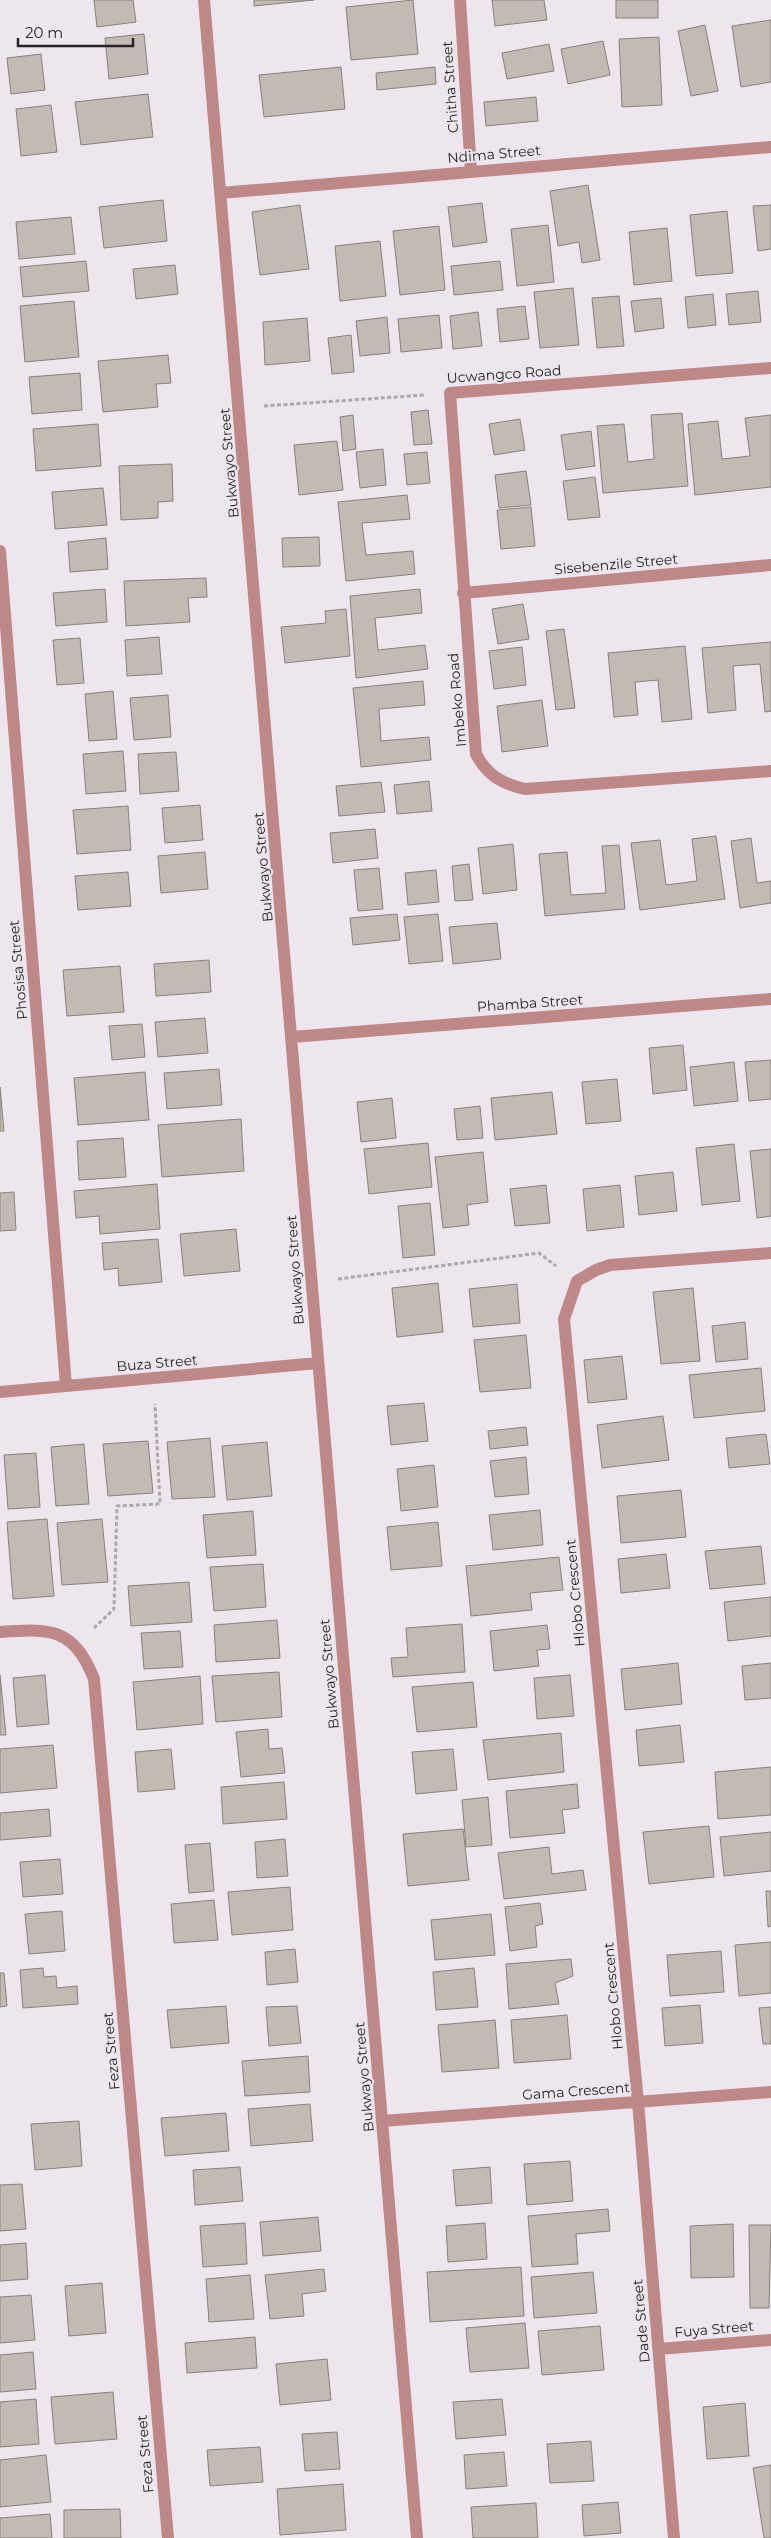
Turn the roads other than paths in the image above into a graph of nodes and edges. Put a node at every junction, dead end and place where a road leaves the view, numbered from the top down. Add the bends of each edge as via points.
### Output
1 (204, 0) edge
2 (460, 0) edge
3 (771, 146) edge
4 (470, 171) junction
5 (220, 193) junction
6 (771, 368) edge
7 (450, 393) joint
8 (0, 551) edge
9 (771, 565) edge
10 (463, 593) junction
11 (771, 771) edge
12 (771, 999) edge
13 (292, 1037) junction
14 (771, 1253) edge
15 (318, 1363) junction
16 (66, 1386) junction
17 (0, 1392) edge
18 (0, 1632) edge
19 (771, 2092) edge
20 (638, 2102) junction
21 (382, 2121) junction
22 (771, 2340) edge
23 (659, 2349) junction
24 (168, 2538) edge
25 (417, 2538) edge
26 (674, 2538) edge

1 - 5 street, Bukwayo Street
2 - 4 street, Chitha Street
3 - 4 street, Ndima Street
4 - 5 street, Ndima Street
5 - 13 street, Bukwayo Street
6 - 7 street, Ucwangco Road
7 - 10 street, Imbeko Road
8 - 16 street, Phosisa Street
9 - 10 street, Sisebenzile Street
10 - 11 street, Imbeko Road via 476,754 482,766 499,781 525,789
12 - 13 street, Phamba Street
13 - 15 street, Bukwayo Street
14 - 20 street, Hlobo Crescent via 610,1265 577,1281 564,1319
15 - 16 street, Buza Street
15 - 21 street, Bukwayo Street
16 - 17 street, Buza Street
18 - 24 street, Feza Street via 46,1631 59,1635 77,1646 94,1679
19 - 20 street, Gama Crescent
20 - 21 street, Gama Crescent
20 - 23 street, Dade Street
21 - 25 street, Bukwayo Street
22 - 23 street, Fuya Street
23 - 26 street, Dade Street

